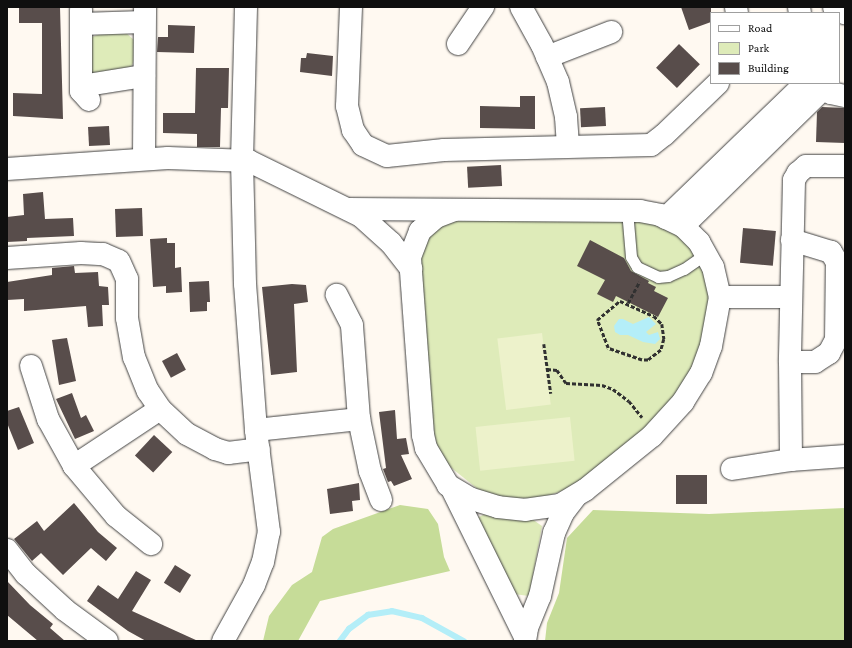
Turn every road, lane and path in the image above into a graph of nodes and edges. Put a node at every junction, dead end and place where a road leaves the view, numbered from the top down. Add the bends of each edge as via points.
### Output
1 (246, 7) edge
2 (351, 7) edge
3 (484, 7) edge
4 (520, 7) edge
5 (144, 15) edge
6 (611, 32) dead end
7 (458, 44) dead end
8 (547, 57) junction
9 (144, 76) junction
10 (717, 84) edge
11 (815, 85) edge
12 (845, 96) edge
13 (568, 146) junction
14 (144, 158) junction
15 (242, 160) junction
16 (845, 166) edge
17 (7, 169) edge
18 (348, 208) junction
19 (454, 210) junction
20 (627, 210) junction
21 (675, 222) junction
22 (792, 240) junction
23 (707, 253) junction
24 (7, 258) edge
25 (411, 269) junction
26 (644, 271) junction
27 (337, 295) dead end
28 (720, 297) junction
29 (790, 298) junction
30 (628, 303) junction
31 (544, 344) dead end
32 (790, 362) junction
33 (31, 366) dead end
34 (547, 369) junction
35 (551, 394) dead end
36 (160, 410) junction
37 (360, 419) junction
38 (652, 436) junction
39 (258, 440) junction
40 (845, 456) edge
41 (791, 460) junction
42 (74, 466) junction
43 (732, 469) dead end
44 (453, 491) junction
45 (575, 497) junction
46 (381, 500) dead end
47 (151, 544) dead end
48 (7, 550) edge
49 (525, 639) edge
50 (107, 641) edge
51 (223, 641) edge

1 - 15 street
2 - 13 street via 347,106 353,130 362,145 387,156 444,150
3 - 7 street
4 - 8 street
5 - 9 street
5 - 9 street via 81,17 85,93
6 - 8 street
8 - 13 street via 562,99
9 - 14 street
10 - 13 street via 664,135 650,145
11 - 12 street
11 - 21 street
14 - 15 street
14 - 17 street
15 - 18 street via 258,164 285,181
15 - 39 street via 247,316
16 - 22 street via 806,166 798,173 792,189
18 - 19 street
18 - 25 street via 382,234
19 - 20 street
19 - 25 street via 436,217 420,230 412,247
20 - 21 street via 653,213
20 - 26 lane via 633,262
21 - 23 street
22 - 29 street
22 - 32 street via 831,252 837,262 836,340 830,353 814,362
23 - 26 lane via 684,270 668,276 658,277
23 - 28 street via 716,276
24 - 36 street via 81,253 124,257 128,331 134,357 148,391
25 - 44 street via 423,435 431,458
26 - 30 path
27 - 37 street via 352,325
28 - 29 street
28 - 38 street via 711,346 701,373 683,402
29 - 32 street
30 - 30 path via 660,320 662,324 664,339 661,350 648,360 610,351 597,323 599,317 606,314 614,304 620,301
31 - 34 path
32 - 41 street
33 - 42 street via 48,419
34 - 35 path
34 - 38 path via 557,370 566,383 602,385 621,394 640,414
36 - 39 street via 187,434 228,453
36 - 42 street
37 - 39 street
37 - 46 street via 370,471
38 - 45 street
39 - 51 street via 267,505 268,546 254,585
40 - 41 street
41 - 43 street
42 - 47 street via 116,516
44 - 45 street via 485,504 526,510 549,508
44 - 49 street
45 - 49 street via 563,513 554,533 538,605
48 - 50 street via 26,574 65,610

